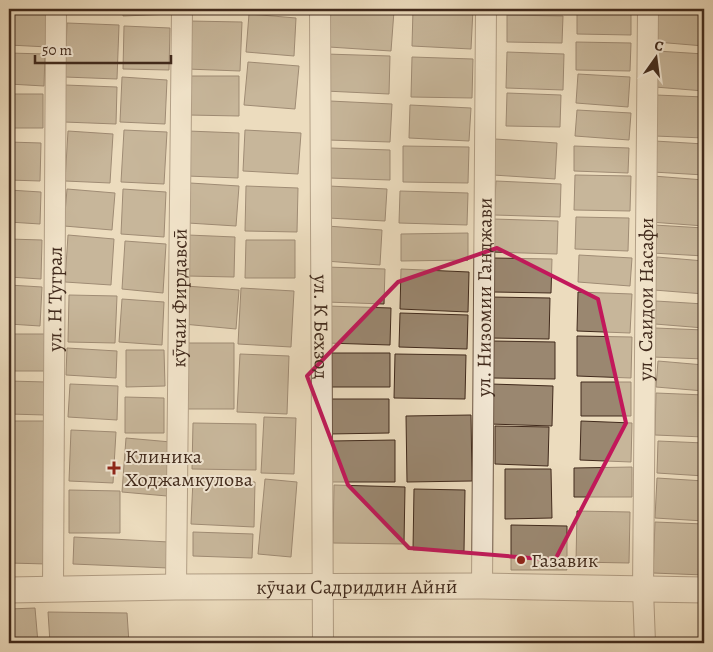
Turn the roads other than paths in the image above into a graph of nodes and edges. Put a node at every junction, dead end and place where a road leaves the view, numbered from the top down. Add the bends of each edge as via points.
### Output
1 (56, 9) edge
2 (182, 9) edge
3 (320, 9) edge
4 (486, 9) edge
5 (648, 9) edge
6 (482, 586) junction
7 (176, 587) junction
8 (323, 588) junction
9 (9, 590) edge
10 (53, 590) junction
11 (643, 590) junction
12 (704, 590) edge
13 (323, 643) edge
14 (645, 643) edge

1 - 10 street, ул. Н Туграл
2 - 7 street, кӯчаи Фирдавсӣ
3 - 8 street, ул. К Бехзод
4 - 6 street, ул. Низомии Ганджави
5 - 11 street, ул. Саидои Насафи
6 - 8 street, кӯчаи Садриддин Айнӣ
6 - 11 street, кӯчаи Садриддин Айнӣ
7 - 8 street, кӯчаи Садриддин Айнӣ
7 - 10 street, кӯчаи Садриддин Айнӣ
8 - 13 street, ул. К Бехзод
9 - 10 street, кӯчаи Садриддин Айнӣ
11 - 12 street, кӯчаи Садриддин Айнӣ
11 - 14 street, ул. Саидои Насафи

